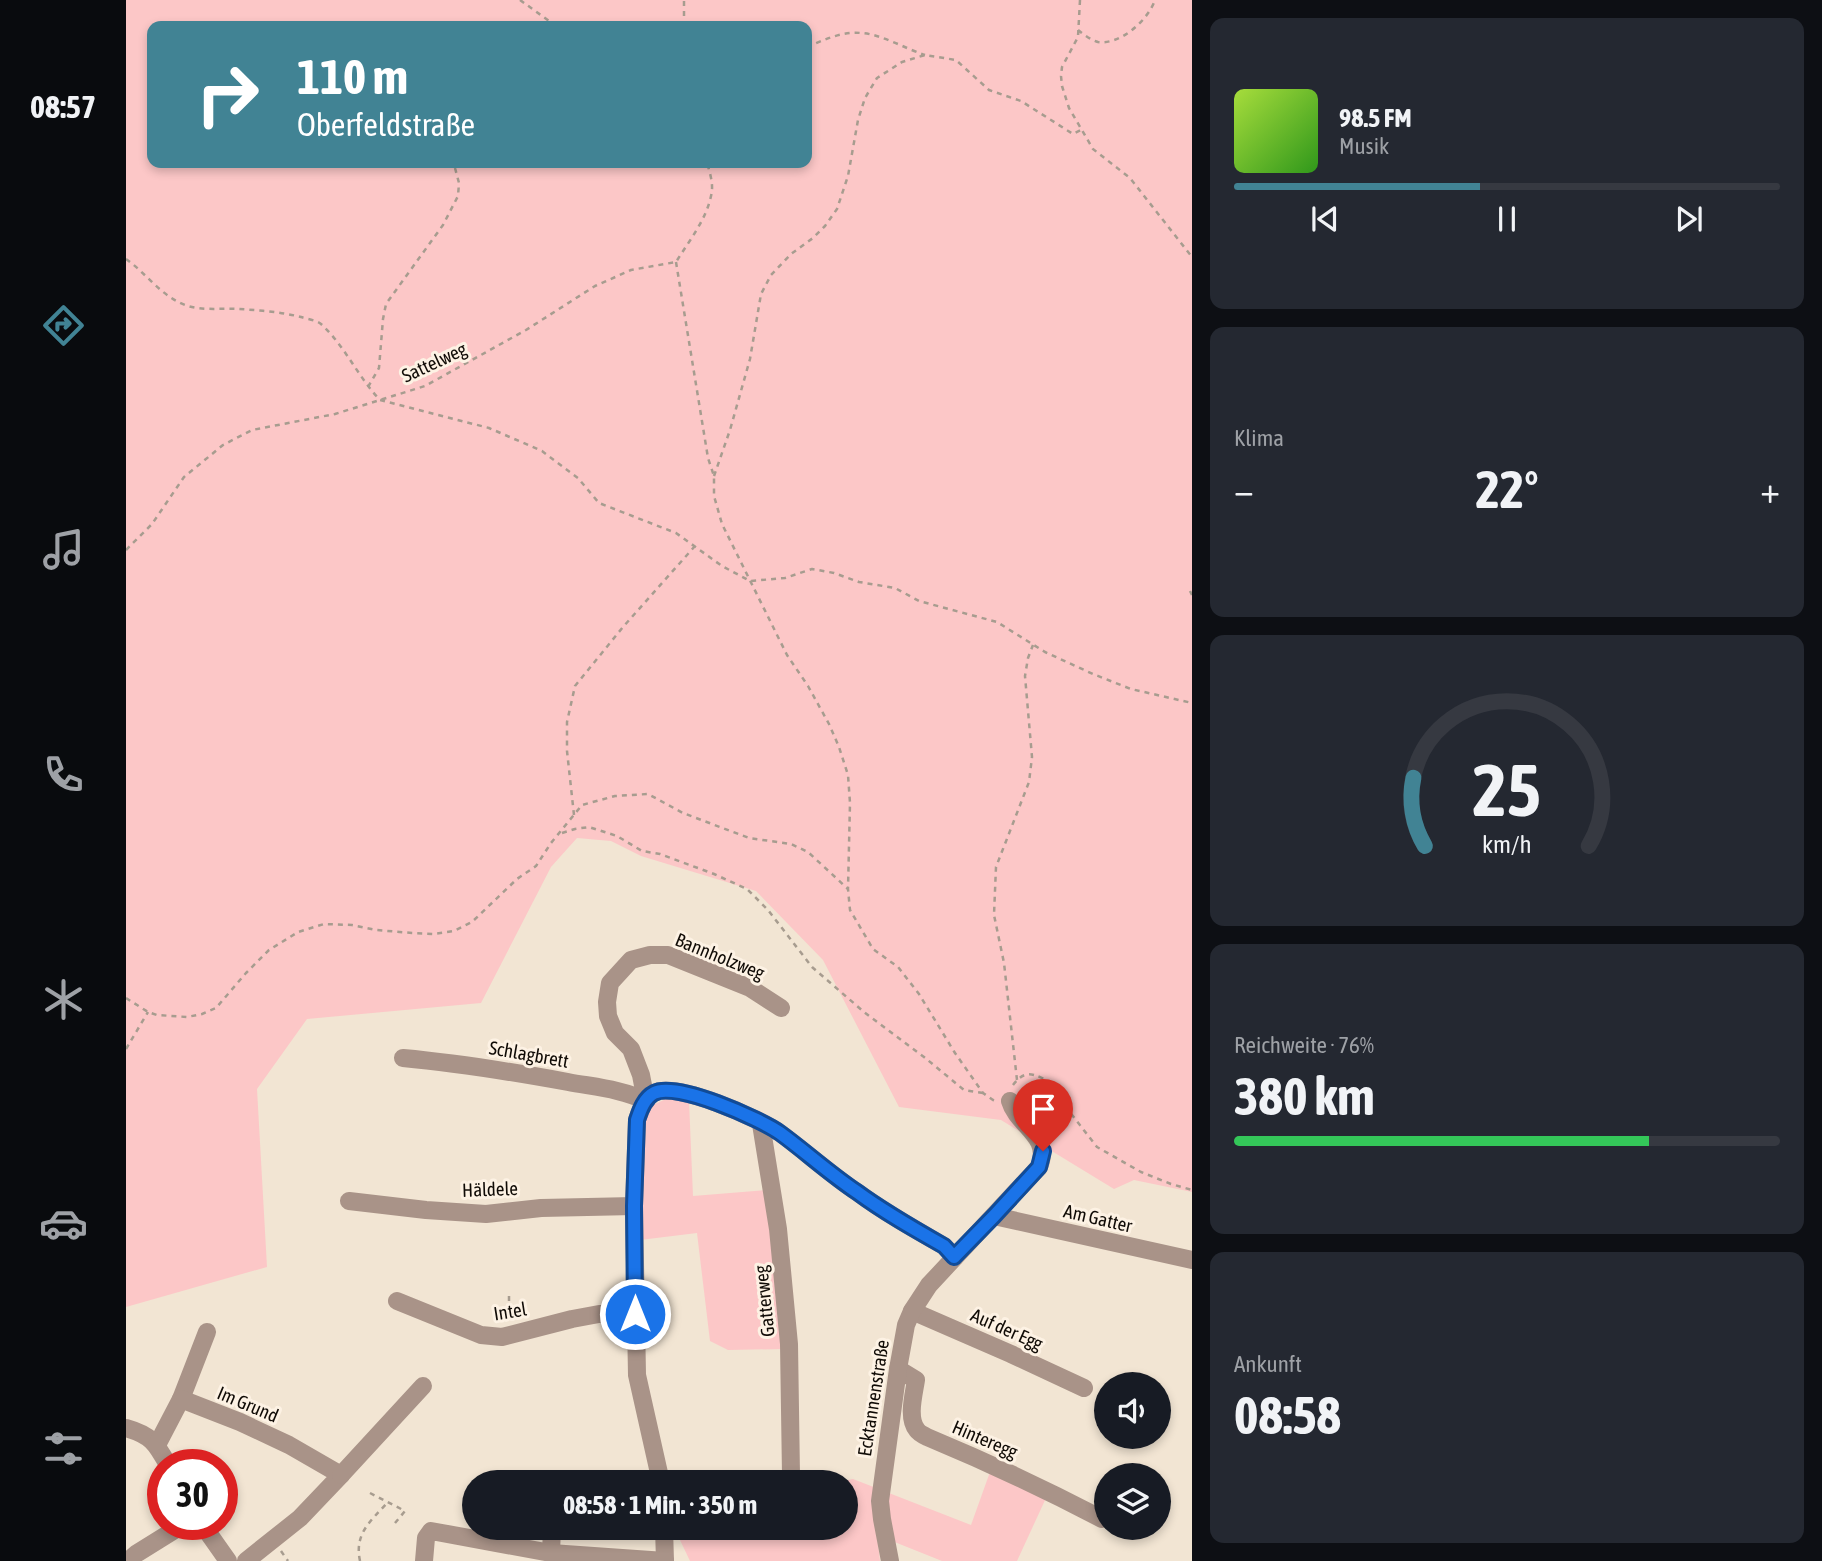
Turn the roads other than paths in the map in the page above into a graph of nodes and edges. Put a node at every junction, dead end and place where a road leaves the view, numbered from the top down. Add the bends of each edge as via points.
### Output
1 (781, 1008) dead end
2 (403, 1058) dead end
3 (646, 1101) junction
4 (1010, 1101) road end
5 (761, 1124) junction
6 (349, 1201) dead end
7 (634, 1206) junction
8 (994, 1216) junction
9 (954, 1257) junction
10 (1192, 1260) edge
11 (397, 1301) dead end
12 (912, 1311) junction
13 (635, 1314) junction
14 (207, 1332) dead end
15 (898, 1369) junction
16 (423, 1386) dead end
17 (1084, 1388) dead end
18 (181, 1399) junction
19 (126, 1428) edge
20 (157, 1445) junction
21 (159, 1449) edge
22 (658, 1470) edge
23 (791, 1470) edge
24 (341, 1475) junction
25 (1094, 1515) edge
26 (158, 1540) edge
27 (213, 1540) edge
28 (552, 1540) edge
29 (664, 1540) edge
30 (551, 1553) junction
31 (128, 1561) edge
32 (228, 1561) edge
33 (246, 1561) edge
34 (424, 1561) edge
35 (665, 1561) edge
36 (890, 1561) edge

1 - 3 street, Bannholzweg via 750,988 668,955 631,960 610,983 608,1016 631,1049
2 - 3 street, Schlagbrett via 548,1078 630,1093
3 - 5 street via 654,1093 680,1092
3 - 7 street via 637,1120
4 - 8 street, Ecktannenstraße via 1036,1137 1042,1161
5 - 9 street
5 - 23 street, Gatterweg via 778,1229 789,1344
6 - 7 street, Häldele via 486,1214
7 - 13 street
8 - 9 street, Ecktannenstraße
8 - 10 street, Am Gatter
9 - 12 street, Ecktannenstraße
11 - 13 street, Intel via 481,1335 502,1337 586,1316
12 - 15 street, Ecktannenstraße
12 - 17 street, Auf der Egg
13 - 22 street via 636,1375
14 - 18 street
15 - 25 street, Hinteregg via 916,1380 912,1412 917,1430
15 - 36 street, Ecktannenstraße via 880,1501
16 - 24 street
18 - 20 street
18 - 24 street, Im Grund via 289,1445
19 - 20 street via 148,1436
20 - 21 street
24 - 33 street via 300,1518
26 - 31 street
27 - 32 street
28 - 30 street
29 - 35 street
30 - 34 street via 431,1531
30 - 35 street

